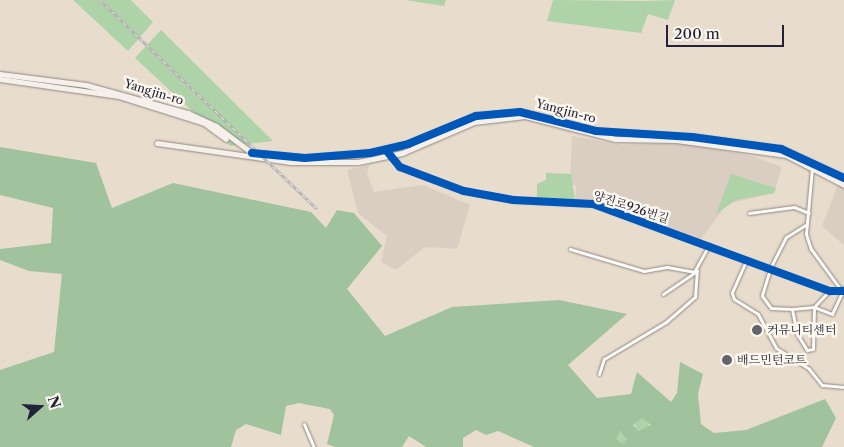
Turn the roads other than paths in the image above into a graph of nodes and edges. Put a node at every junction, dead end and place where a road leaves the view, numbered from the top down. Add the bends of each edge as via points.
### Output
1 (0, 74) edge
2 (0, 79) edge
3 (157, 143) dead end
4 (386, 150) junction
5 (389, 156) junction
6 (248, 158) junction
7 (812, 166) junction
8 (844, 178) edge
9 (844, 185) edge
10 (749, 213) dead end
11 (809, 213) junction
12 (807, 224) junction
13 (709, 245) junction
14 (570, 249) dead end
15 (746, 261) junction
16 (770, 269) junction
17 (697, 270) junction
18 (843, 290) edge
19 (830, 291) junction
20 (663, 294) dead end
21 (814, 307) junction
22 (792, 309) junction
23 (599, 374) dead end
24 (844, 388) edge
25 (304, 424) dead end
26 (314, 447) edge

1 - 4 main road, Yangjin-ro via 86,85 188,113 216,126 252,153 330,157
2 - 6 main road, Yangjin-ro via 86,89 187,117 215,130
3 - 6 main road, Yangjin-ro
4 - 5 street, 양진로926번길
4 - 8 main road, Yangjin-ro via 476,116 520,112 596,131 692,137 781,149
5 - 6 main road, Yangjin-ro via 315,163
5 - 7 main road, Yangjin-ro via 474,122 509,116 615,139 676,140 786,155
5 - 13 street, 양진로926번길 via 400,167 464,191 513,200 593,204
7 - 9 main road, Yangjin-ro
7 - 11 street via 806,194
10 - 11 street via 794,207
11 - 12 street
12 - 16 street via 786,237
12 - 18 street via 811,249
13 - 15 street, 양진로926번길
13 - 17 street
14 - 17 street via 644,271
15 - 16 street, 양진로926번길
15 - 24 street via 732,292 734,299 758,314 776,348 810,369 822,385
16 - 19 street, 양진로926번길
16 - 22 street via 762,296 771,308
17 - 20 street
17 - 23 street via 695,297 666,322 604,359
18 - 19 street, 양진로926번길
18 - 21 street via 832,314
19 - 21 street
21 - 22 street
21 - 22 street via 816,340 813,349 808,350 797,334
25 - 26 street

